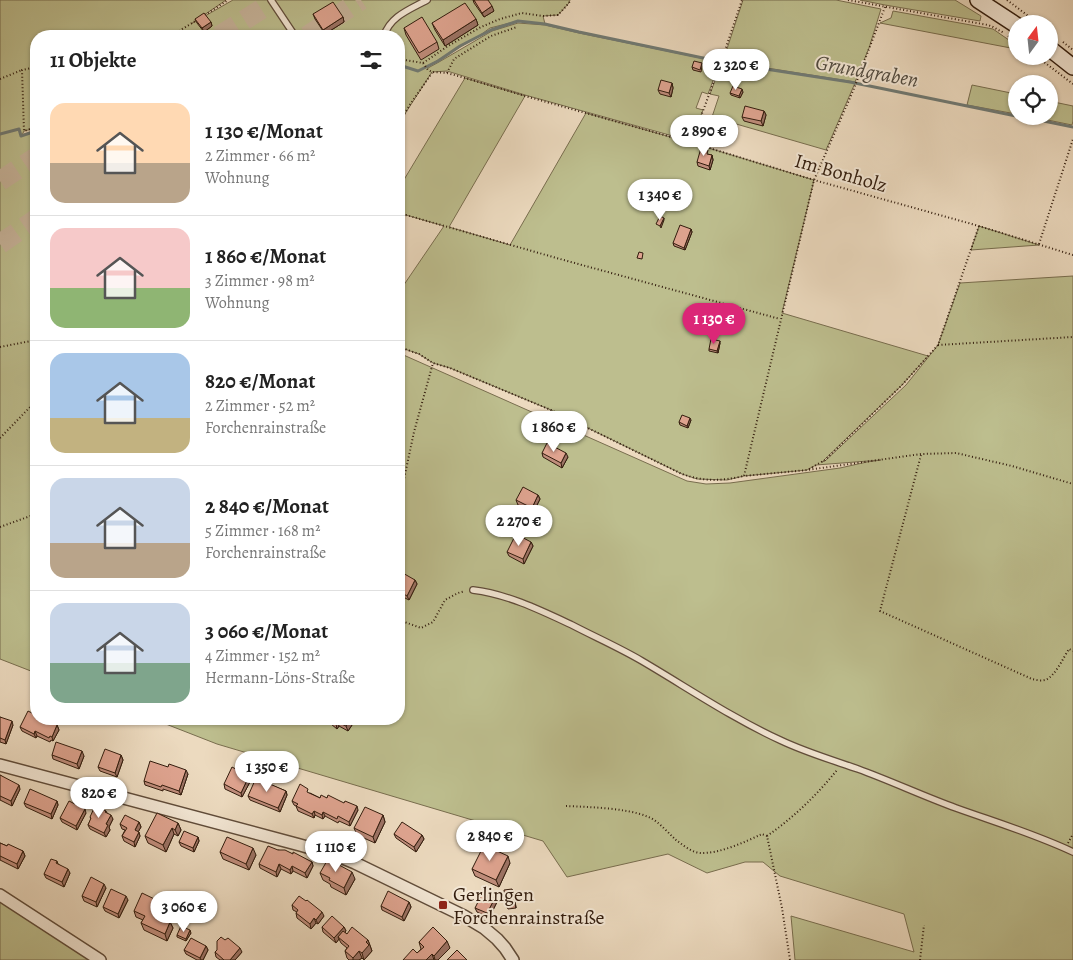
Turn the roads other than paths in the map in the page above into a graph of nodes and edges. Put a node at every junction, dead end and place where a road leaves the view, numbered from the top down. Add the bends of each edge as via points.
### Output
1 (271, 0) edge
2 (428, 0) edge
3 (978, 0) edge
4 (1008, 20) edge
5 (291, 30) edge
6 (387, 30) edge
7 (1058, 55) edge
8 (1073, 67) edge
9 (472, 590) road end
10 (0, 765) edge
11 (1073, 852) edge
12 (0, 895) edge
13 (100, 960) edge
14 (513, 960) edge

1 - 5 lane
2 - 6 lane via 397,17
3 - 4 main road
7 - 8 main road
9 - 11 lane via 509,599 560,620 642,661 702,698 800,749
10 - 14 street via 338,856 464,916 497,939
12 - 13 street

